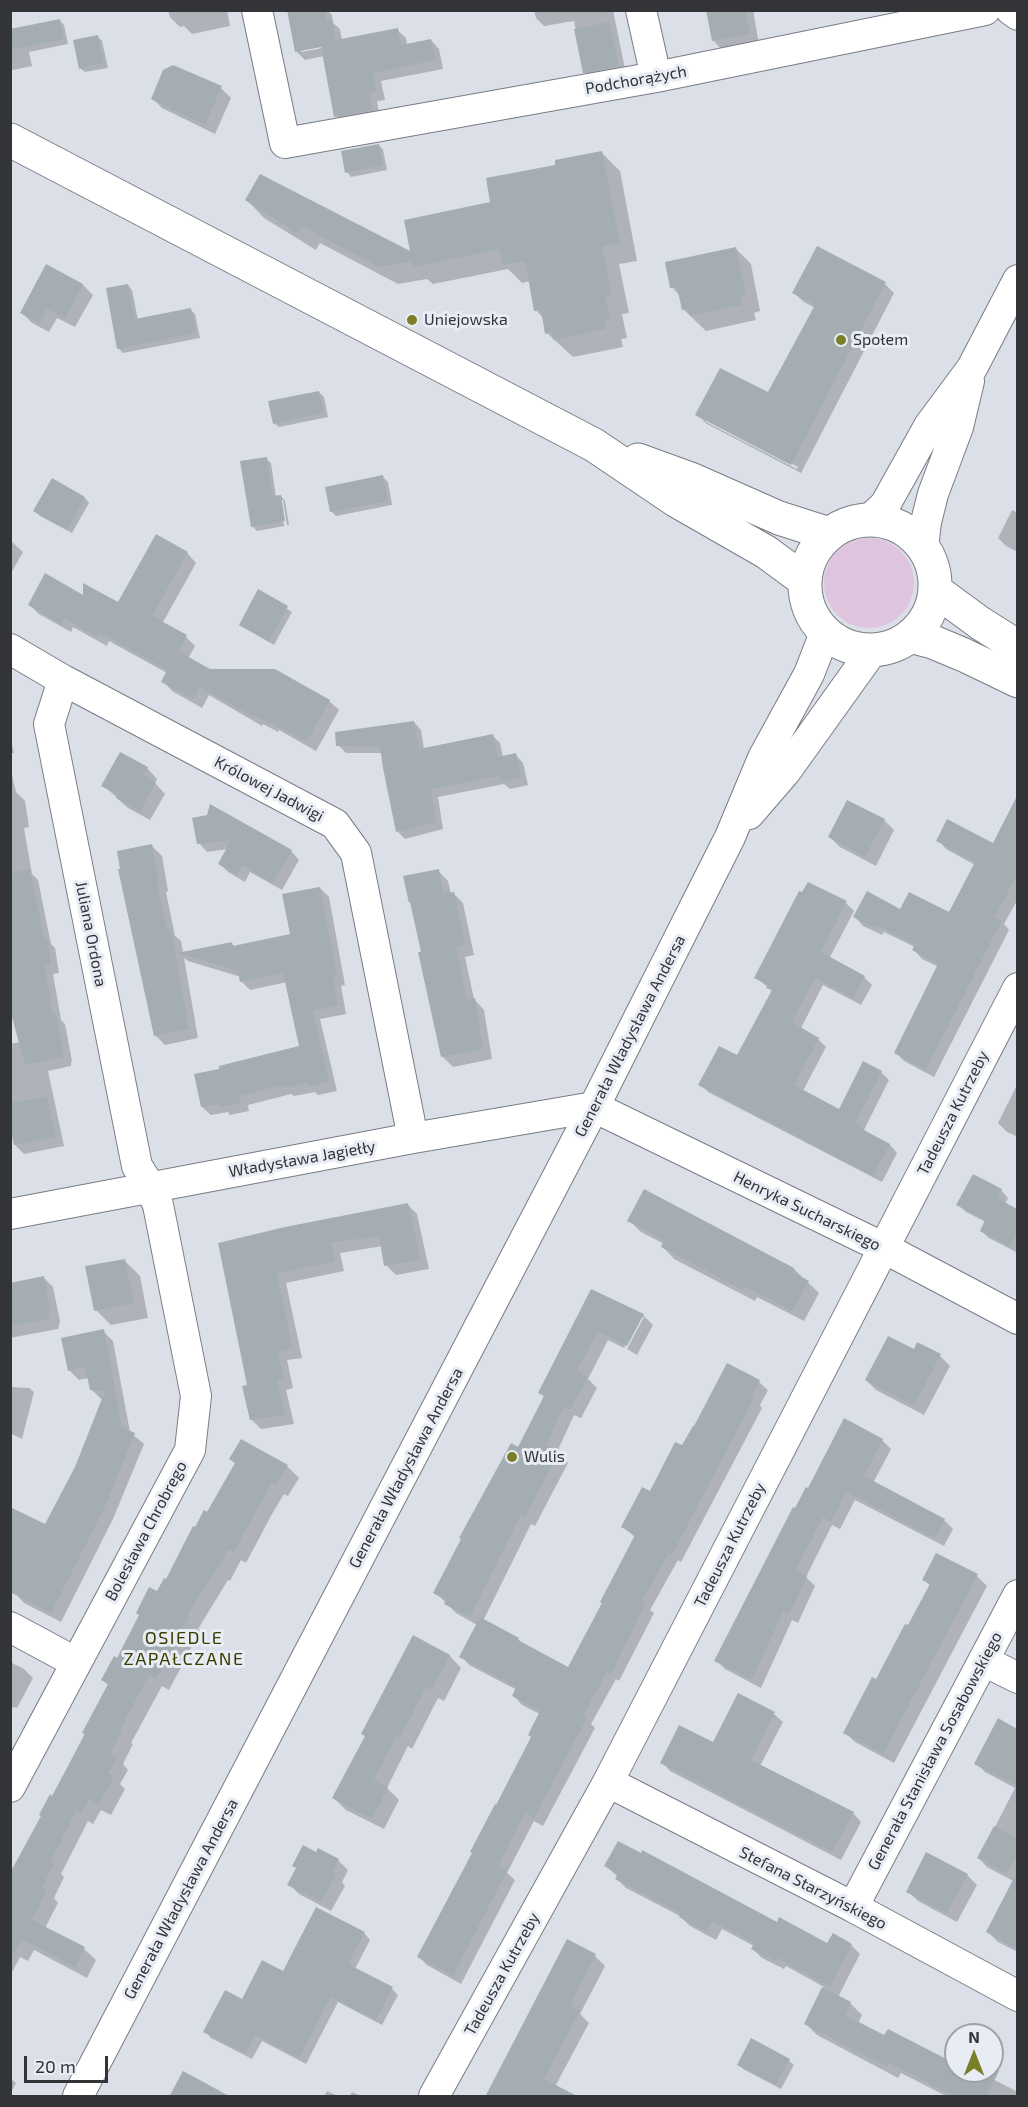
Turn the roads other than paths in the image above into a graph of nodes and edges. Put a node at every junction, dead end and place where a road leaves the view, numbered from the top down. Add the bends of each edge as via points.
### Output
1 (257, 10) edge
2 (641, 10) edge
3 (985, 10) edge
4 (1011, 10) edge
5 (1017, 15) edge
6 (657, 77) junction
7 (10, 141) edge
8 (1017, 280) edge
9 (972, 368) junction
10 (594, 445) junction
11 (869, 520) junction
12 (829, 534) junction
13 (923, 548) junction
14 (804, 580) junction
15 (935, 590) junction
16 (825, 633) junction
17 (910, 636) junction
18 (1017, 646) edge
19 (10, 649) edge
20 (872, 651) junction
21 (63, 680) junction
22 (1017, 681) edge
23 (730, 837) junction
24 (1017, 988) edge
25 (594, 1107) junction
26 (413, 1138) junction
27 (150, 1187) junction
28 (10, 1214) edge
29 (884, 1248) junction
30 (1017, 1319) edge
31 (1017, 1595) edge
32 (10, 1627) edge
33 (984, 1660) junction
34 (75, 1662) junction
35 (1017, 1678) edge
36 (608, 1782) junction
37 (10, 1787) edge
38 (853, 1907) junction
39 (1017, 1996) edge
40 (78, 2097) edge
41 (434, 2097) edge

1 - 6 street, Podchorążych via 285,143
2 - 6 street
3 - 6 street, Podchorążych
4 - 5 street
7 - 10 main road
8 - 9 street
9 - 11 street via 929,426 885,505
9 - 13 street via 958,427 933,494
10 - 12 main road via 693,480 778,518
10 - 14 main road via 676,501 766,552
11 - 12 main road via 848,524
11 - 13 main road via 899,527
12 - 14 main road via 812,554
13 - 15 main road via 931,561
14 - 16 main road via 809,609
15 - 17 main road via 928,616
15 - 18 main road
16 - 20 main road via 839,643
16 - 23 street, Generała Władysława Andersa
17 - 20 main road via 899,644
17 - 22 main road via 964,655
19 - 21 street, Królowej Jadwigi
20 - 23 street, Generała Władysława Andersa via 786,771
21 - 26 street, Królowej Jadwigi via 335,824 356,853
21 - 27 street, Juliana Ordona via 50,724 138,1166
23 - 25 street, Generała Władysława Andersa
24 - 29 street, Tadeusza Kutrzeby
25 - 26 street, Władysława Jagiełły
25 - 29 street, Henryka Sucharskiego
25 - 40 street, Generała Władysława Andersa
26 - 27 street, Władysława Jagiełły
27 - 28 street, Władysława Jagiełły
27 - 34 street, Bolesława Chrobrego via 158,1205 196,1396 190,1450
29 - 30 street, Henryka Sucharskiego
29 - 36 street, Tadeusza Kutrzeby
31 - 33 street, Generała Stanisława Sosabowskiego
32 - 34 street
33 - 35 street
33 - 38 street, Generała Stanisława Sosabowskiego
34 - 37 street, Bolesława Chrobrego
36 - 38 street, Stefana Starzyńskiego
36 - 41 street, Tadeusza Kutrzeby
38 - 39 street, Stefana Starzyńskiego

